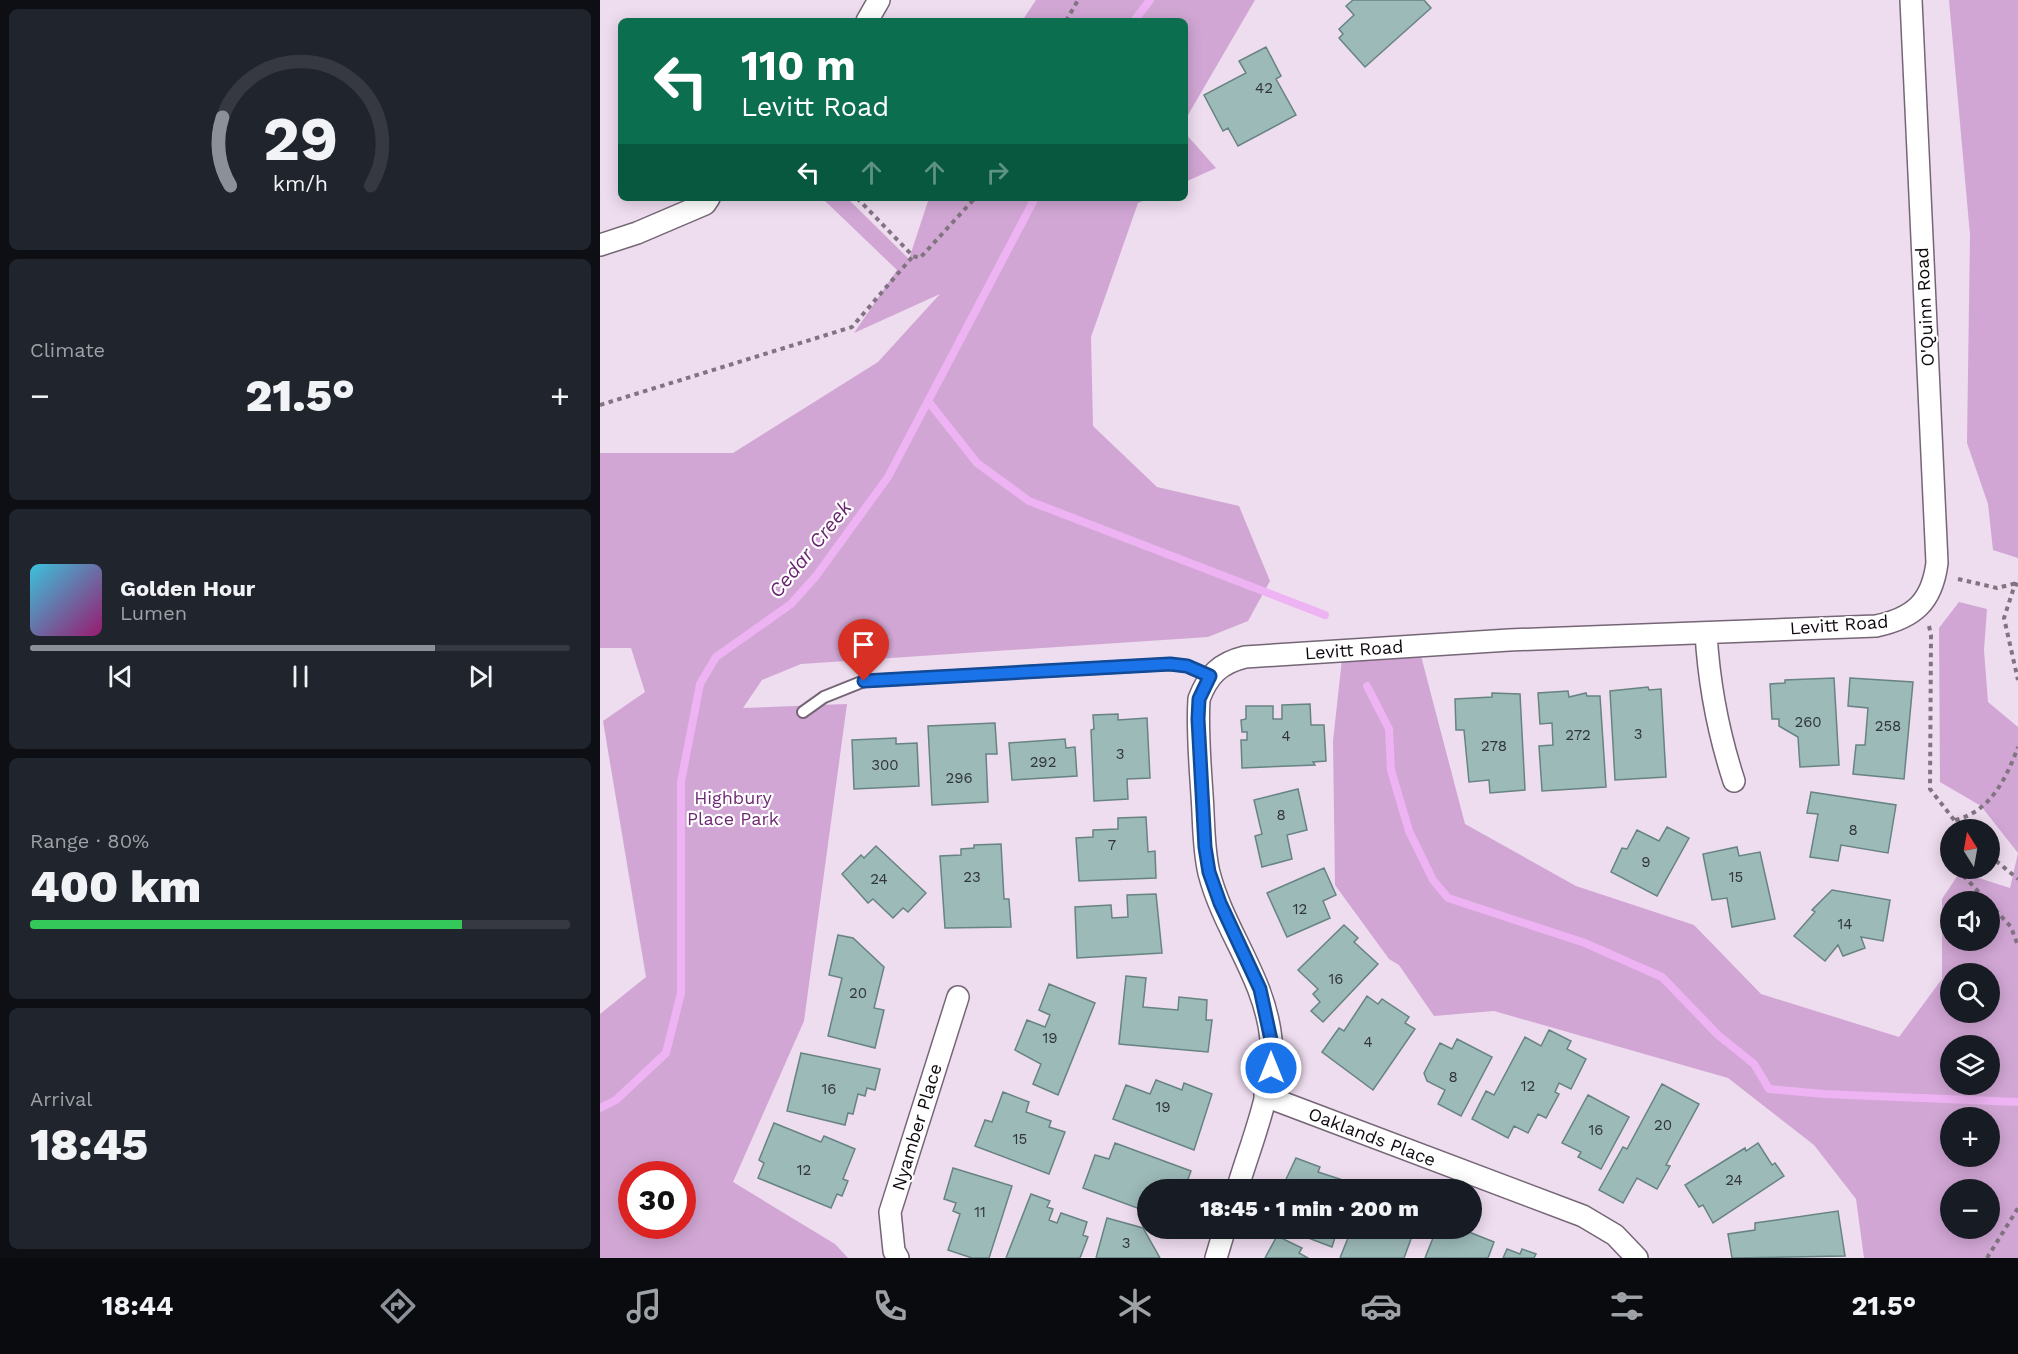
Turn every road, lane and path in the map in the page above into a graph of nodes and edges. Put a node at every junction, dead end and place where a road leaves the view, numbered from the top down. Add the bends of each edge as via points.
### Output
1 (879, 0) edge
2 (1078, 0) edge
3 (1911, 0) edge
4 (869, 18) edge
5 (1068, 18) edge
6 (707, 201) edge
7 (860, 201) edge
8 (972, 201) edge
9 (600, 245) edge
10 (913, 256) junction
11 (600, 405) edge
12 (2017, 584) edge
13 (1954, 588) dead end
14 (1918, 609) junction
15 (1706, 633) junction
16 (1210, 676) junction
17 (2018, 680) edge
18 (803, 712) dead end
19 (2018, 747) edge
20 (1734, 781) dead end
21 (1954, 819) edge
22 (1959, 819) edge
23 (2000, 864) edge
24 (1967, 879) edge
25 (2018, 879) edge
26 (1978, 891) edge
27 (2000, 915) edge
28 (2018, 946) edge
29 (958, 997) dead end
30 (1265, 1096) junction
31 (1240, 1179) edge
32 (2018, 1208) edge
33 (1222, 1239) edge
34 (898, 1258) edge
35 (1216, 1258) edge
36 (1637, 1258) edge
37 (1987, 1258) edge

1 - 4 street
2 - 5 path
3 - 14 street, O'Quinn Road via 1937,563 1932,589
6 - 9 street via 637,234
7 - 10 path
8 - 10 path via 920,258
10 - 11 path via 852,327
12 - 13 path via 1997,588 1956,578
12 - 17 path via 2004,618
14 - 15 street, Levitt Road via 1895,622 1876,626
14 - 21 path via 1927,619 1931,635 1930,789
15 - 16 street, Levitt Road via 1509,640 1245,657 1221,665
15 - 20 street via 1709,682
16 - 18 lane via 1170,664 864,681 824,697
16 - 30 street via 1199,699 1198,719 1205,847 1220,903 1260,989 1267,1014 1271,1068
19 - 22 path via 2009,772 1992,798 1970,816
23 - 25 path
24 - 26 path
27 - 28 path via 2011,927
29 - 34 street, Nyamber Place via 890,1212
30 - 31 street
30 - 36 street, Oaklands Place via 1583,1216 1615,1235
32 - 37 path
33 - 35 street

